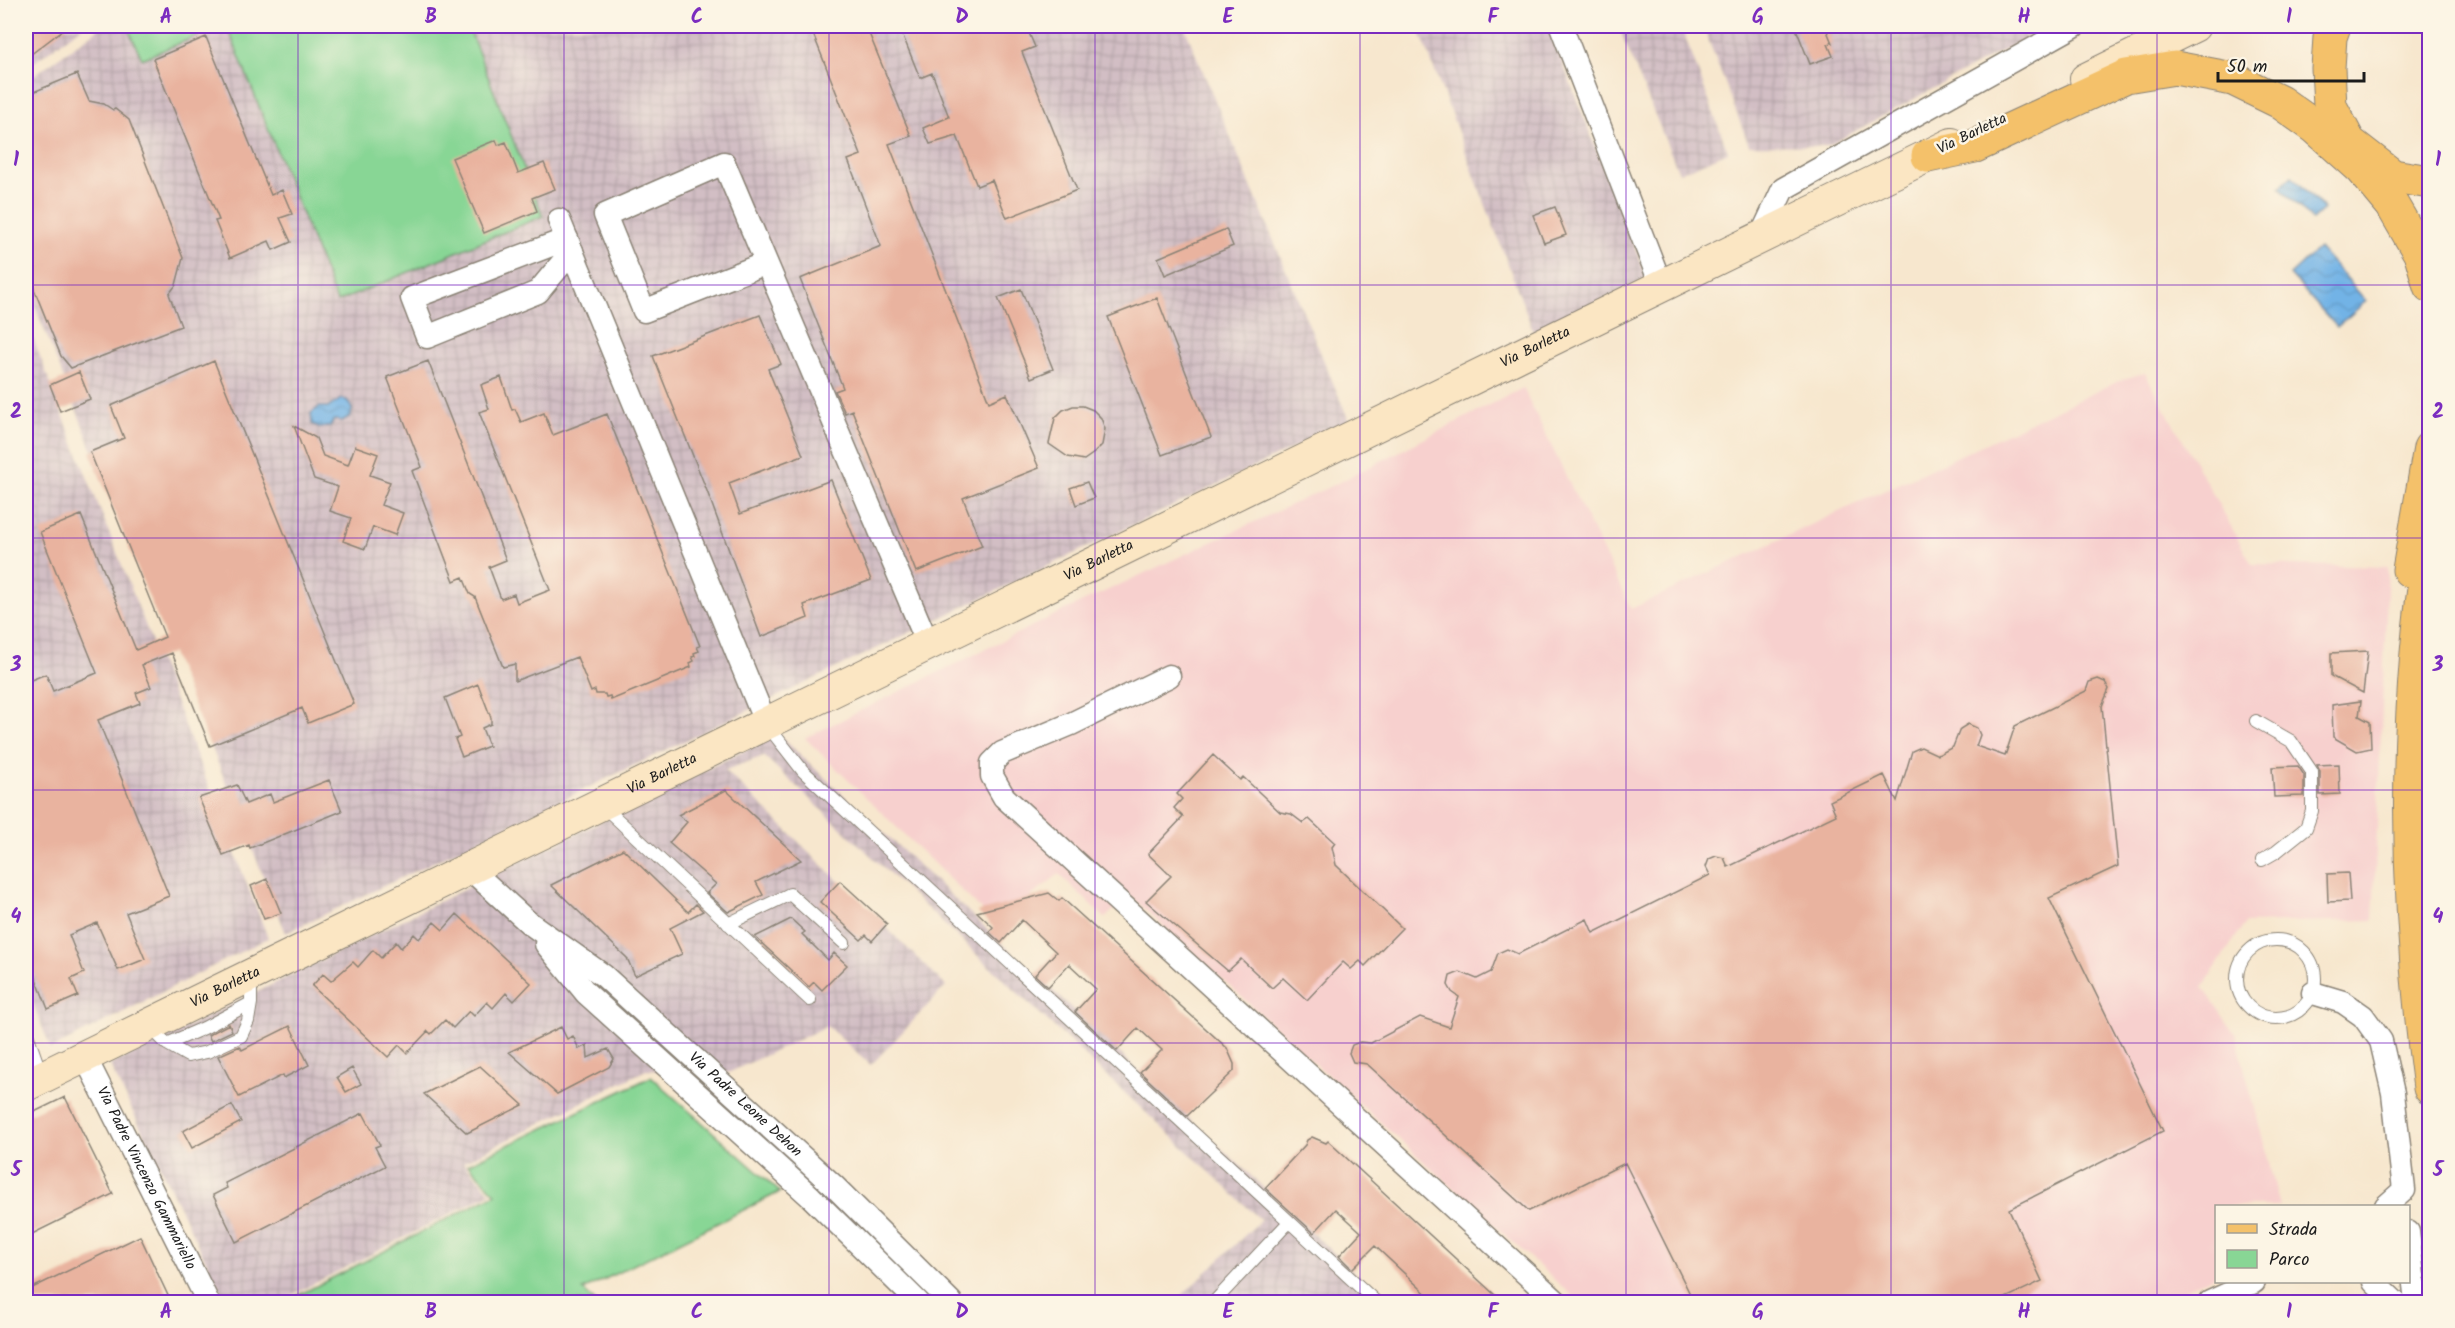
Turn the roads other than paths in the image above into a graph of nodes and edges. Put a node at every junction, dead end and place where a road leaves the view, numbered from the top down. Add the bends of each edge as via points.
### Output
1 (1561, 26) edge
2 (2074, 26) edge
3 (2334, 26) edge
4 (2183, 29) edge
5 (1928, 156) junction
6 (2430, 182) edge
7 (1761, 236) junction
8 (566, 237) junction
9 (766, 263) junction
10 (1661, 285) junction
11 (2430, 286) edge
12 (2430, 448) edge
13 (2430, 545) edge
14 (928, 644) junction
15 (2417, 671) junction
16 (1169, 676) dead end
17 (2256, 721) dead end
18 (766, 724) junction
19 (602, 804) junction
20 (2262, 860) dead end
21 (470, 869) junction
22 (528, 922) junction
23 (728, 924) junction
24 (844, 943) dead end
25 (251, 989) junction
26 (2313, 993) junction
27 (810, 1000) dead end
28 (26, 1031) edge
29 (157, 1034) junction
30 (84, 1055) junction
31 (34, 1081) edge
32 (2430, 1088) edge
33 (2405, 1198) edge
34 (2388, 1205) edge
35 (1289, 1222) junction
36 (2410, 1256) edge
37 (2250, 1283) edge
38 (2376, 1283) edge
39 (208, 1302) edge
40 (918, 1302) edge
41 (951, 1302) edge
42 (1214, 1302) edge
43 (1376, 1302) edge
44 (1557, 1302) edge
45 (2210, 1302) edge
46 (2395, 1302) edge
47 (2416, 1302) edge

1 - 10 street
2 - 7 street via 1783,189
3 - 6 main road via 2328,68 2330,106 2349,142 2393,176
4 - 5 main road, Via Barletta
5 - 7 main road, Via Barletta
5 - 11 main road via 1975,146 2126,76 2175,68 2233,79 2280,102 2362,169 2392,205 2421,255
7 - 10 main road, Via Barletta
8 - 8 street via 412,298 427,337 538,292
8 - 18 street
9 - 9 street via 644,311 605,215 724,164
9 - 14 street
10 - 14 main road, Via Barletta
12 - 15 main road via 2407,592 2407,620
13 - 15 main road
14 - 18 main road, Via Barletta
15 - 32 main road via 2409,776 2412,909
16 - 44 street via 1002,753 992,763 992,776 1004,797
17 - 20 lane via 2291,741 2312,772 2312,811 2306,828
18 - 19 main road, Via Barletta
18 - 35 lane via 803,771
19 - 21 main road, Via Barletta
19 - 23 lane
21 - 22 street, Via Padre Leone Dehon
21 - 25 main road, Via Barletta
22 - 40 street, Via Padre Leone Dehon via 586,993 811,1197
22 - 41 street, Via Padre Leone Dehon via 604,976 834,1186
23 - 24 lane via 790,894
23 - 27 lane
25 - 29 main road, Via Barletta
25 - 29 lane via 248,1021 241,1036 188,1056
26 - 26 lane via 2316,979 2309,958 2289,942 2263,942 2250,950 2241,963 2240,993 2248,1006 2260,1014 2274,1018 2289,1016 2304,1007
26 - 33 street via 2343,1002 2362,1016 2381,1041 2393,1093
28 - 31 lane
29 - 30 main road, Via Barletta
30 - 31 main road, Via Barletta
30 - 39 street, Via Padre Vincenzo Gammariello
33 - 34 street
35 - 42 lane
35 - 43 lane
36 - 47 street
37 - 45 street
38 - 46 street

